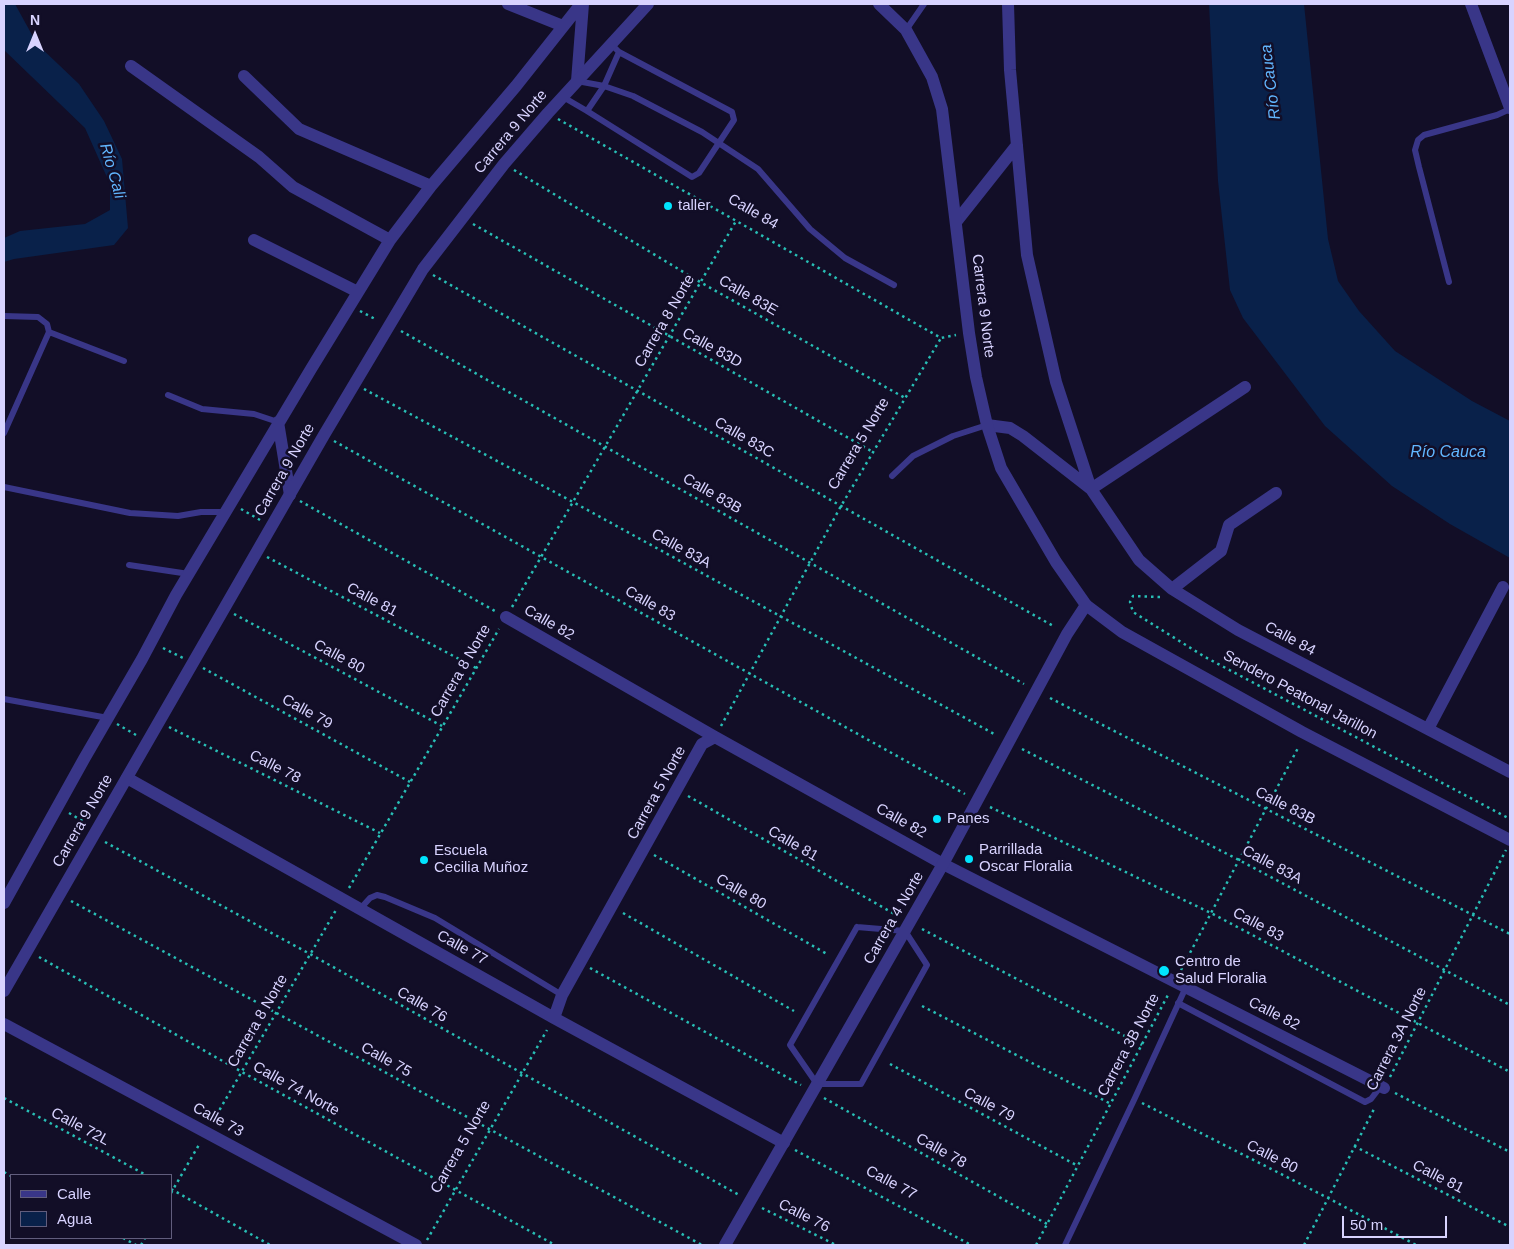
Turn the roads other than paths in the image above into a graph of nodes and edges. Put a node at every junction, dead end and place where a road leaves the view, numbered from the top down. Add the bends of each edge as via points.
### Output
1 (508, 4) edge
2 (582, 4) edge
3 (648, 4) edge
4 (880, 4) edge
5 (924, 4) edge
6 (1008, 4) edge
7 (1470, 4) edge
8 (563, 26) junction
9 (906, 30) junction
10 (615, 48) junction
11 (132, 66) dead end
12 (244, 76) dead end
13 (577, 81) junction
14 (604, 86) junction
15 (563, 97) junction
16 (1510, 108) edge
17 (587, 111) junction
18 (720, 144) junction
19 (1017, 145) junction
20 (431, 186) junction
21 (956, 222) junction
22 (254, 240) dead end
23 (390, 240) junction
24 (1449, 282) dead end
25 (894, 285) dead end
26 (358, 292) junction
27 (4, 316) edge
28 (49, 332) junction
29 (124, 361) dead end
30 (1245, 387) dead end
31 (168, 395) dead end
32 (278, 422) junction
33 (987, 425) junction
34 (4, 433) edge
35 (892, 476) dead end
36 (4, 488) edge
37 (1091, 489) junction
38 (1276, 493) dead end
39 (290, 495) junction
40 (228, 508) junction
41 (129, 565) dead end
42 (189, 574) junction
43 (1502, 587) dead end
44 (1172, 589) junction
45 (1086, 605) junction
46 (506, 617) road end
47 (4, 699) edge
48 (108, 718) junction
49 (1428, 729) junction
50 (715, 737) junction
51 (1510, 772) edge
52 (127, 778) junction
53 (1510, 841) edge
54 (944, 864) junction
55 (4, 903) edge
56 (360, 909) junction
57 (905, 930) junction
58 (1181, 984) junction
59 (4, 991) edge
60 (562, 994) junction
61 (1178, 1003) junction
62 (554, 1018) junction
63 (4, 1024) edge
64 (818, 1084) junction
65 (1383, 1087) joint
66 (789, 1147) junction
67 (416, 1245) edge
68 (726, 1245) edge
69 (1065, 1245) edge

1 - 8 street
2 - 8 street, Carrera 9 Norte
2 - 13 street
3 - 10 street, Carrera 9 Norte
4 - 9 street, Carrera 9 Norte
5 - 9 lane
6 - 19 street
7 - 16 street
8 - 20 street, Carrera 9 Norte
9 - 21 street, Carrera 9 Norte via 932,77 942,109
10 - 13 street, Carrera 9 Norte
10 - 14 lane
10 - 18 lane via 732,112 734,120
11 - 23 street via 259,157 292,187
12 - 20 street via 299,129
13 - 14 lane
13 - 15 street, Carrera 9 Norte
14 - 17 lane
14 - 18 lane via 633,96
15 - 17 lane
15 - 39 street, Carrera 9 Norte via 504,164 423,269
16 - 24 lane via 1497,115 1424,135 1418,140 1415,150
17 - 18 lane via 692,176 699,173
18 - 25 lane via 758,169 810,229 845,258
19 - 21 street
19 - 37 street via 1028,255 1056,382
20 - 23 street, Carrera 9 Norte
21 - 33 street, Carrera 9 Norte via 968,333
22 - 26 street
23 - 26 street, Carrera 9 Norte
26 - 32 street, Carrera 9 Norte
27 - 28 lane via 38,317 48,324
28 - 29 lane
28 - 34 lane
30 - 37 street
31 - 32 lane via 202,409 254,414
32 - 39 street
32 - 40 street, Carrera 9 Norte
33 - 35 lane via 953,436 913,456
33 - 37 street via 1010,428
33 - 45 street, Carrera 9 Norte via 1001,468 1056,562
36 - 40 lane via 130,513 178,516
37 - 44 street, Calle 84 via 1139,560
38 - 44 street via 1229,525 1221,551
39 - 52 street, Carrera 9 Norte
40 - 42 street, Carrera 9 Norte
41 - 42 lane
42 - 48 street, Carrera 9 Norte
43 - 49 street
44 - 49 street, Calle 84 via 1238,630
45 - 53 street via 1122,632 1302,732
45 - 54 street, Carrera 4 Norte via 1067,634
46 - 50 street, Calle 82
47 - 48 lane
48 - 55 street, Carrera 9 Norte
49 - 51 street, Calle 84
50 - 54 street, Calle 82
50 - 60 street, Carrera 5 Norte via 702,744
52 - 56 street, Calle 77
52 - 59 street, Carrera 9 Norte
54 - 57 street, Carrera 4 Norte
54 - 58 street, Calle 82
56 - 60 lane via 377,895 436,918
56 - 62 street, Calle 77
57 - 64 street, Carrera 4 Norte
57 - 64 lane via 927,964 861,1084
57 - 64 lane via 857,927 790,1045
58 - 61 lane
58 - 65 street, Calle 82
60 - 62 street, Carrera 5 Norte
61 - 65 lane via 1365,1102
61 - 69 lane
62 - 66 street, Calle 77
63 - 67 street, Calle 73
64 - 66 street, Carrera 4 Norte
66 - 68 street, Carrera 4 Norte

